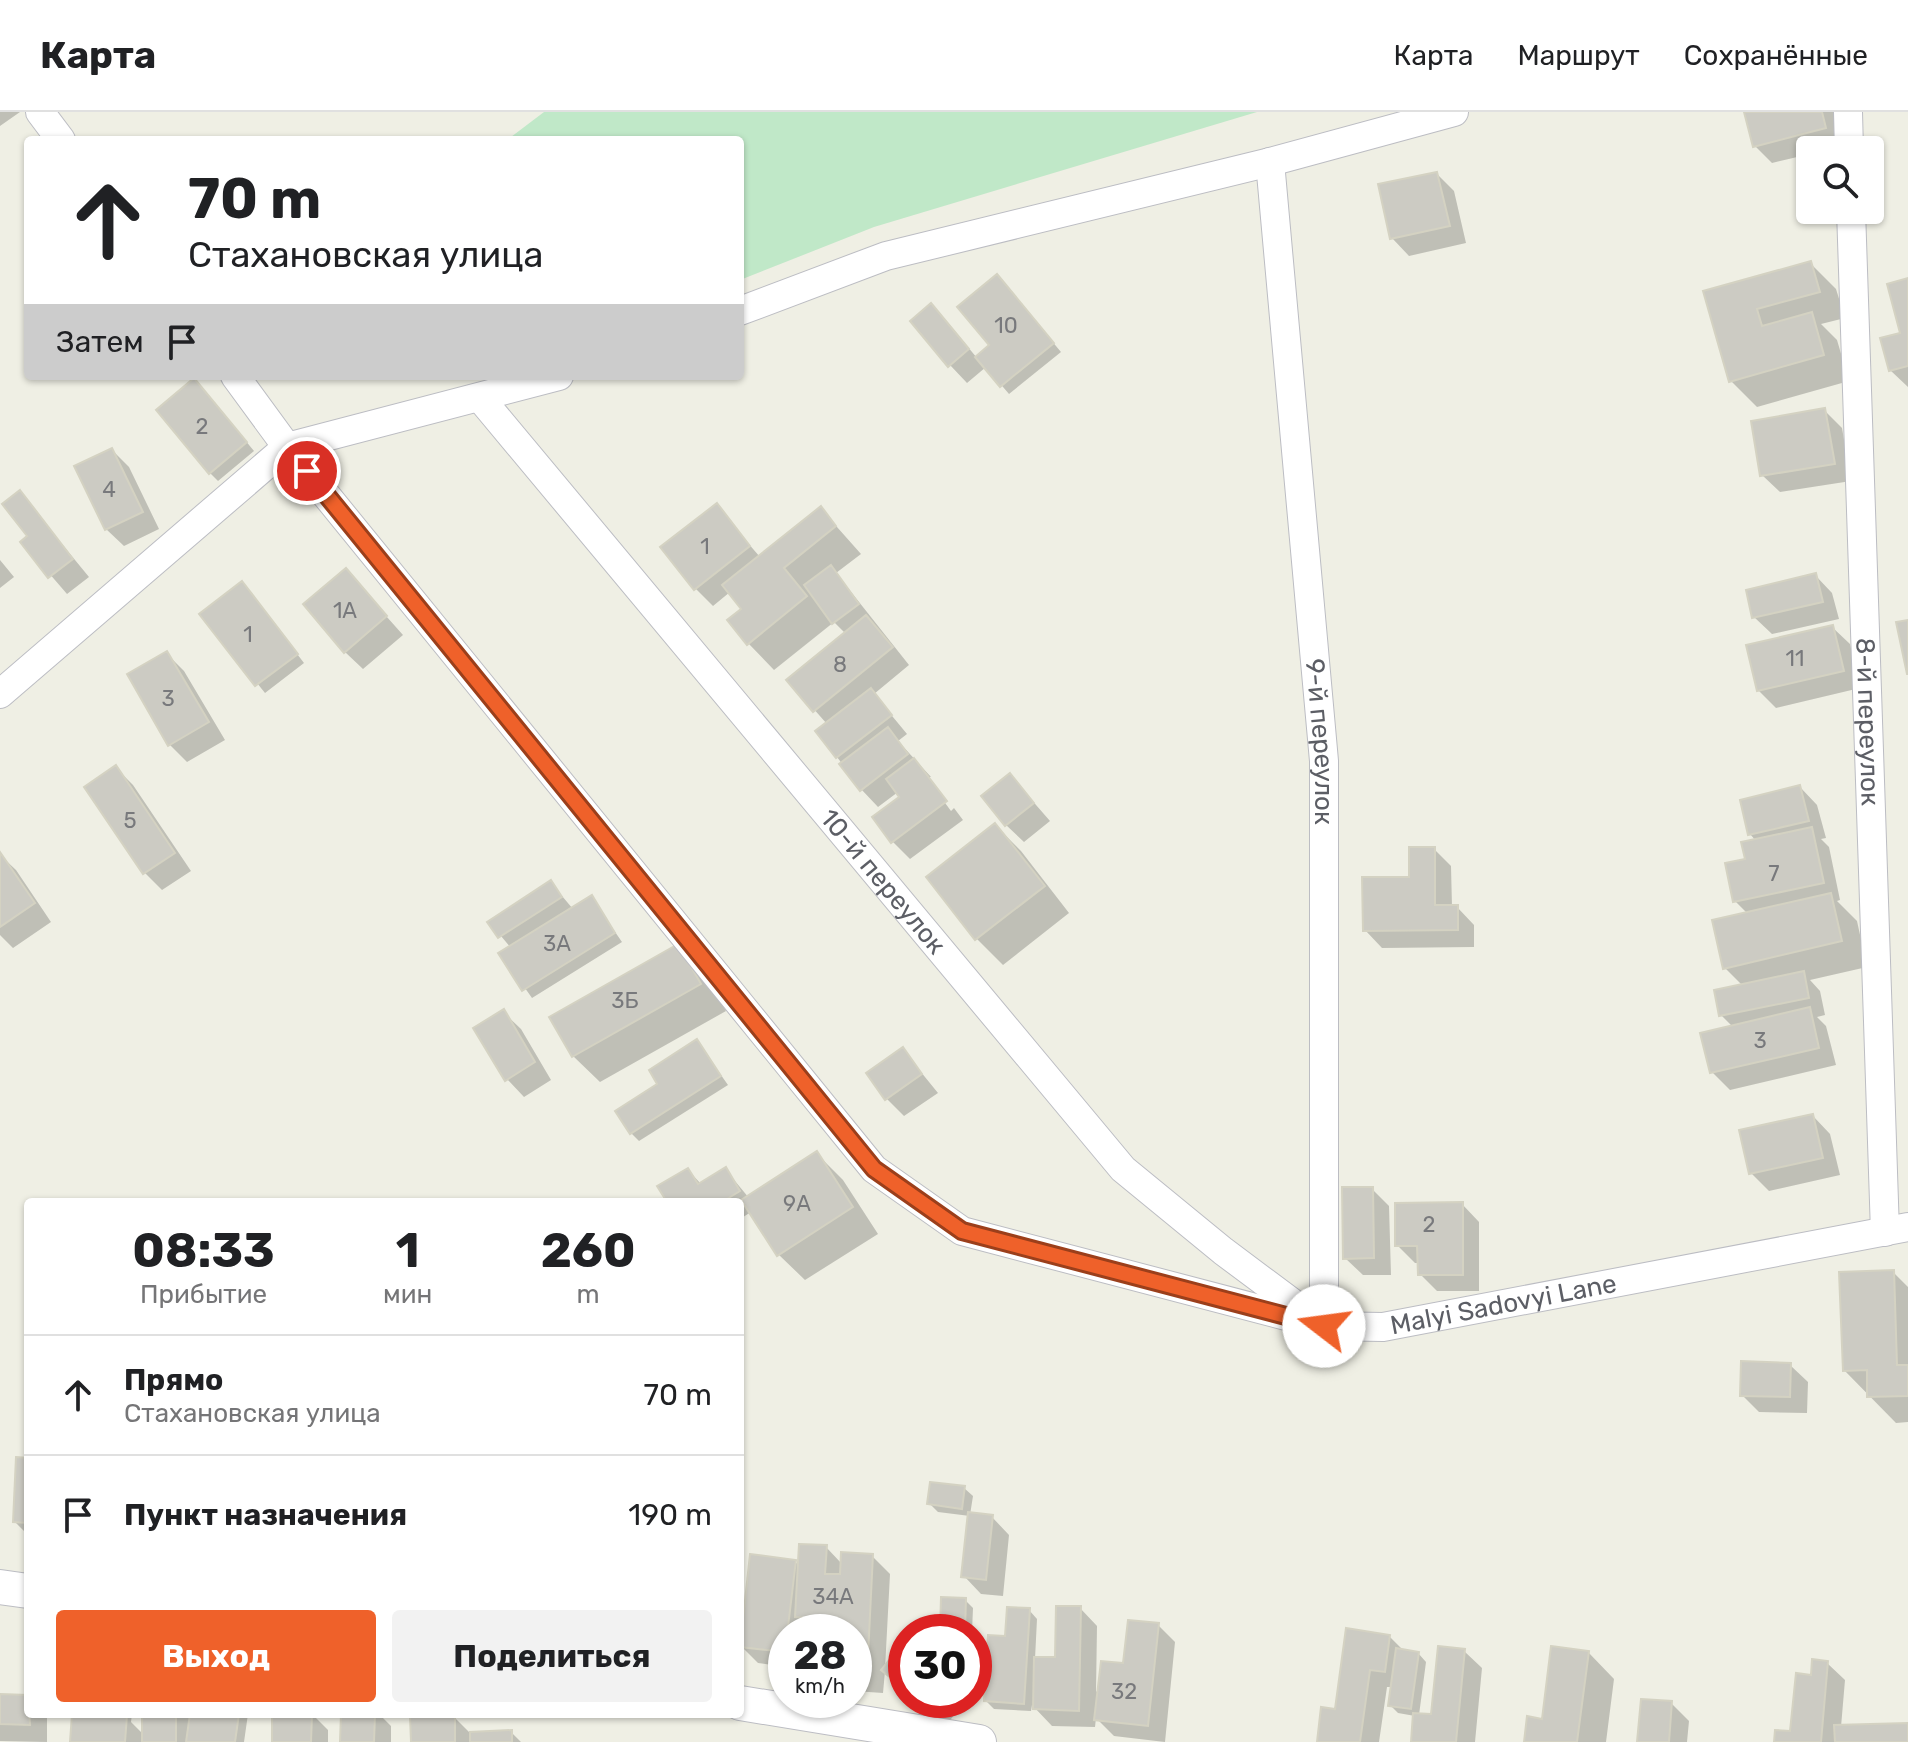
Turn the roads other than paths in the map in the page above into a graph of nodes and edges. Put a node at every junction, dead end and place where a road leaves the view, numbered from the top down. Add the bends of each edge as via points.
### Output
1 (40, 112) edge
2 (1454, 112) edge
3 (1848, 112) edge
4 (58, 136) edge
5 (1849, 136) edge
6 (1270, 162) junction
7 (1852, 224) edge
8 (744, 309) edge
9 (238, 380) edge
10 (545, 380) edge
11 (481, 399) junction
12 (287, 447) junction
13 (0, 694) edge
14 (1896, 1229) edge
15 (1324, 1326) junction
16 (0, 1587) edge
17 (24, 1590) edge
18 (744, 1704) edge
19 (923, 1737) edge
20 (979, 1742) edge

1 - 4 street
2 - 6 street
3 - 5 street
6 - 8 street via 886,256
6 - 15 street, 9-й переулок via 1324,761
7 - 14 street, 8-й переулок
9 - 12 street
10 - 11 street
11 - 12 street
11 - 15 street, 10-й переулок via 1123,1169
12 - 13 street
12 - 15 street, Malyi Sadovyi Lane via 874,1169 962,1231
14 - 15 street, Malyi Sadovyi Lane via 1383,1327
16 - 17 street
18 - 19 street
19 - 20 street

